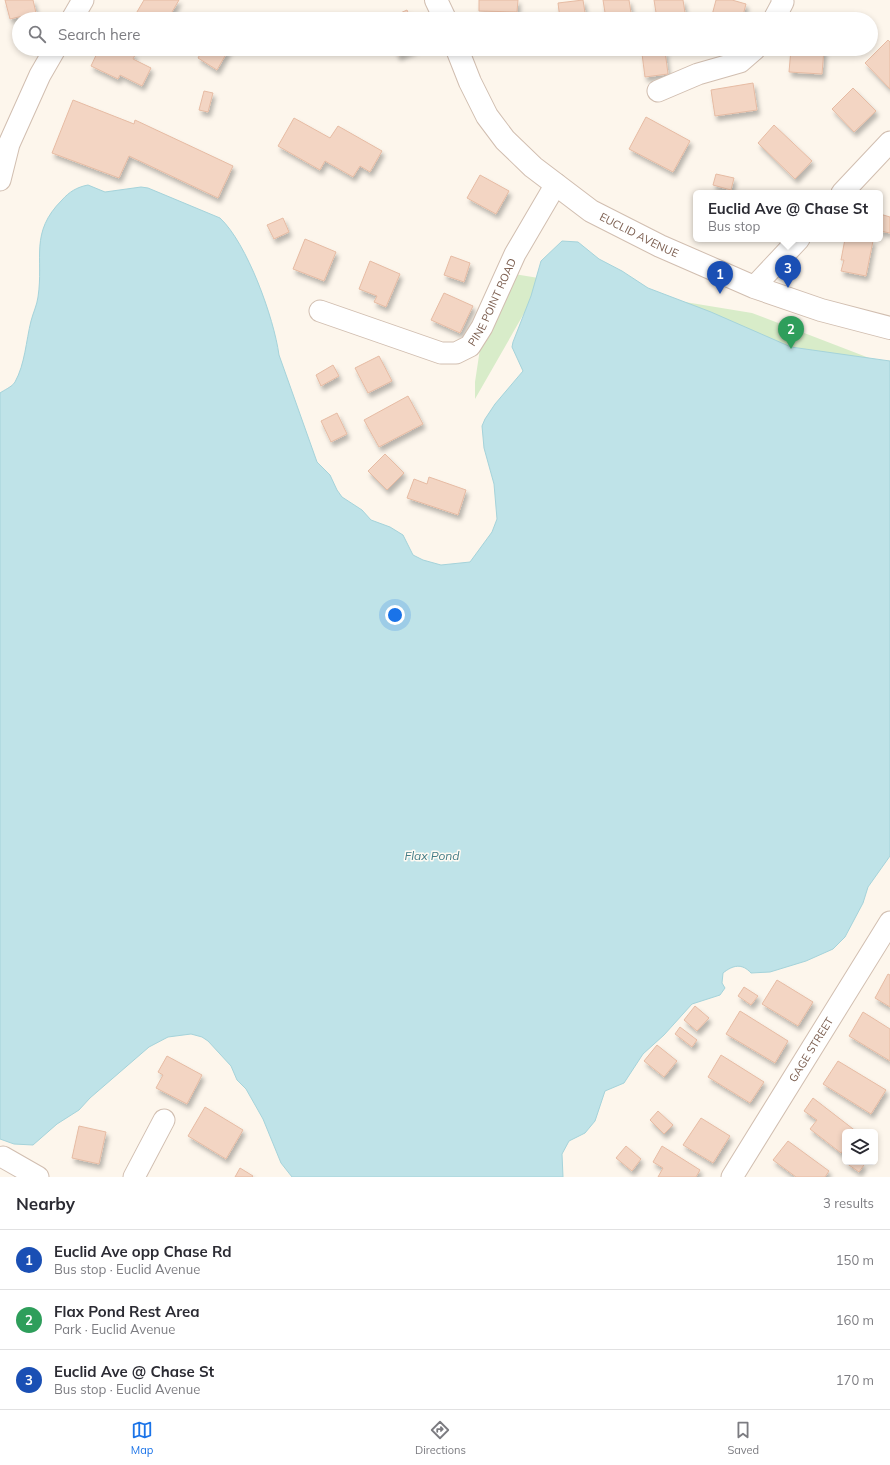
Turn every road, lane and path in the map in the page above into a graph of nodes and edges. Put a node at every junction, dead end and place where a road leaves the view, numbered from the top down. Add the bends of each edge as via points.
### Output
1 (83, 0) edge
2 (436, 0) edge
3 (782, 0) edge
4 (76, 12) edge
5 (442, 12) edge
6 (777, 12) edge
7 (51, 56) edge
8 (460, 56) edge
9 (746, 56) edge
10 (658, 91) dead end
11 (890, 142) edge
12 (0, 180) edge
13 (556, 184) junction
14 (845, 190) edge
15 (796, 242) edge
16 (754, 287) junction
17 (320, 311) dead end
18 (890, 328) edge
19 (890, 922) edge
20 (164, 1120) dead end
21 (3, 1157) dead end
22 (38, 1177) edge
23 (134, 1177) edge
24 (732, 1177) edge

1 - 4 street
2 - 5 street
3 - 6 street
7 - 12 street via 9,144
8 - 13 street, EUCLID AVENUE via 487,116 505,140
9 - 10 street via 740,62 698,74
11 - 14 street
13 - 16 street, EUCLID AVENUE via 591,211 622,228
13 - 17 street, PINE POINT ROAD via 515,254 482,327 470,346 456,353 441,353
15 - 16 street
16 - 18 street, EUCLID AVENUE via 808,306
19 - 24 street, GAGE STREET
20 - 23 street
21 - 22 street

